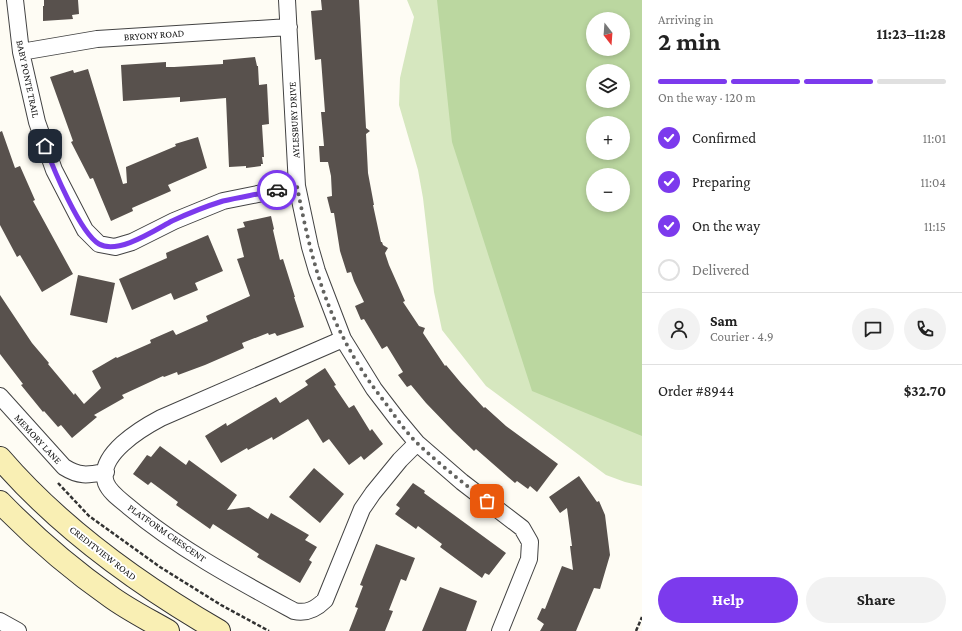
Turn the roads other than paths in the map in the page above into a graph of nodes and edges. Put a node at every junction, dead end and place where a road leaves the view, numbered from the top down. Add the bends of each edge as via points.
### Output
1 (15, 0) edge
2 (287, 0) edge
3 (289, 27) junction
4 (20, 52) junction
5 (297, 186) junction
6 (343, 339) junction
7 (0, 396) edge
8 (417, 443) junction
9 (0, 458) edge
10 (106, 472) junction
11 (0, 502) edge
12 (0, 621) edge
13 (18, 631) edge
14 (168, 631) edge
15 (219, 631) edge
16 (500, 631) edge

1 - 4 street, BABY PONTE TRAIL
2 - 3 street, AYLESBURY DRIVE
3 - 4 street, BRYONY ROAD via 97,39
3 - 5 street, AYLESBURY DRIVE
4 - 5 street, BABY PONTE TRAIL via 37,122 54,170 85,230 99,244 115,247 223,202
5 - 6 street, AYLESBURY DRIVE via 311,253
6 - 8 street, AYLESBURY DRIVE via 374,389
6 - 10 street via 148,425 136,432 112,455
7 - 10 street, MEMORY LANE via 64,467 82,475
8 - 10 street, PLATFORM CRESCENT via 373,493 362,510 325,600 317,608 307,612 294,611 215,567 155,527 112,491 106,482
8 - 16 street, AYLESBURY DRIVE via 522,528 530,542 529,559
9 - 15 main road, CREDITVIEW ROAD via 53,512 89,543 140,582
11 - 14 main road via 39,540 89,581 112,598
12 - 13 street

